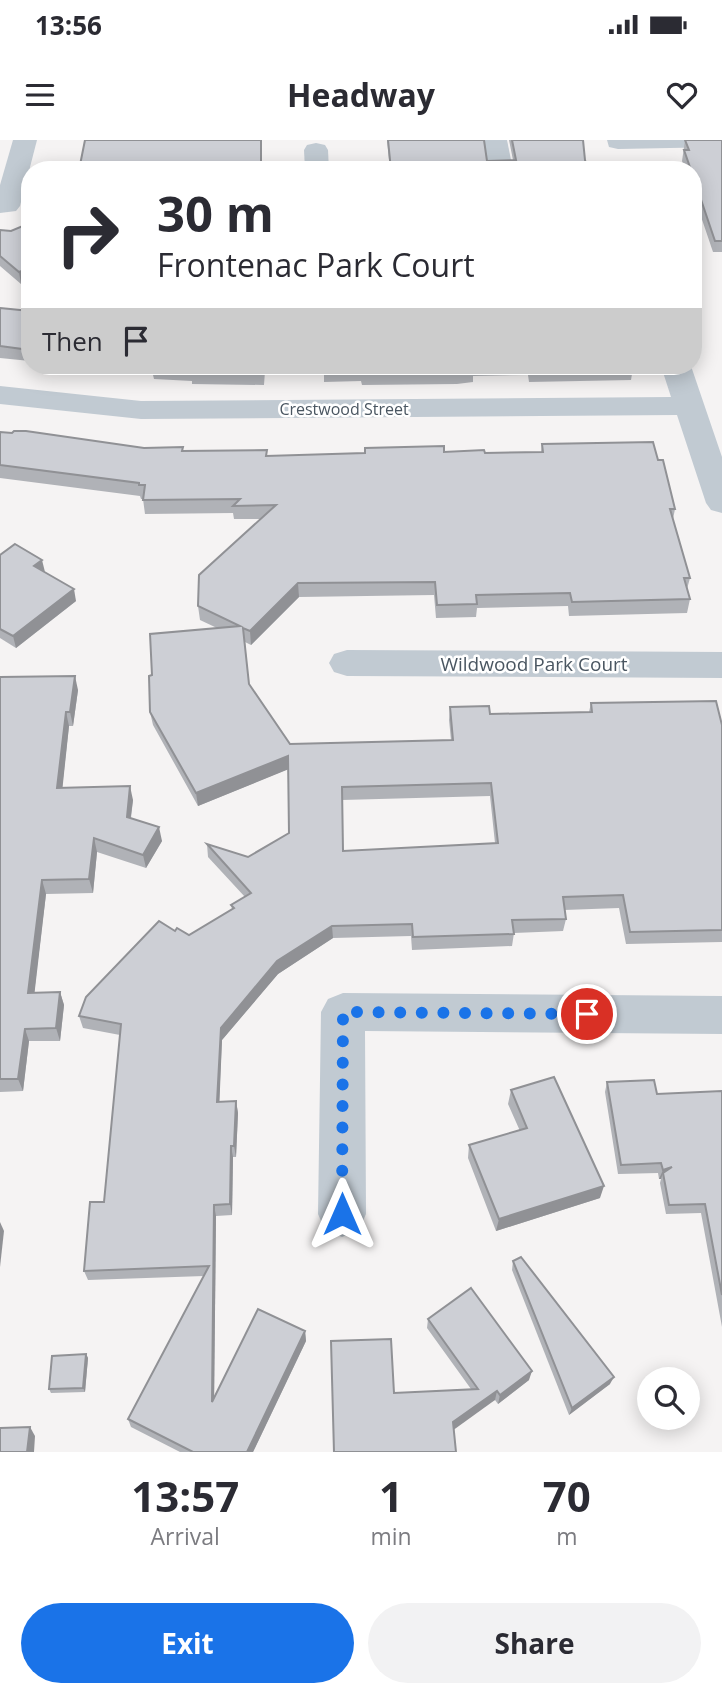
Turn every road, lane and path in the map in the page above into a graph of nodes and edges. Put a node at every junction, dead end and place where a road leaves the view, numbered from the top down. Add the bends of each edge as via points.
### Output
1 (25, 140) edge
2 (495, 140) edge
3 (722, 140) edge
4 (618, 141) edge
5 (500, 161) edge
6 (621, 161) edge
7 (0, 205) edge
8 (679, 375) edge
9 (0, 395) edge
10 (690, 406) junction
11 (722, 503) edge
12 (347, 663) dead end
13 (722, 665) edge
14 (722, 1016) edge
15 (342, 1214) dead end

1 - 7 street via 7,206
2 - 5 street
3 - 4 street
4 - 6 street
8 - 10 street
9 - 10 street, Crestwood Street via 141,410
10 - 11 street
12 - 13 street, Wildwood Park Court
14 - 15 street via 343,1012

